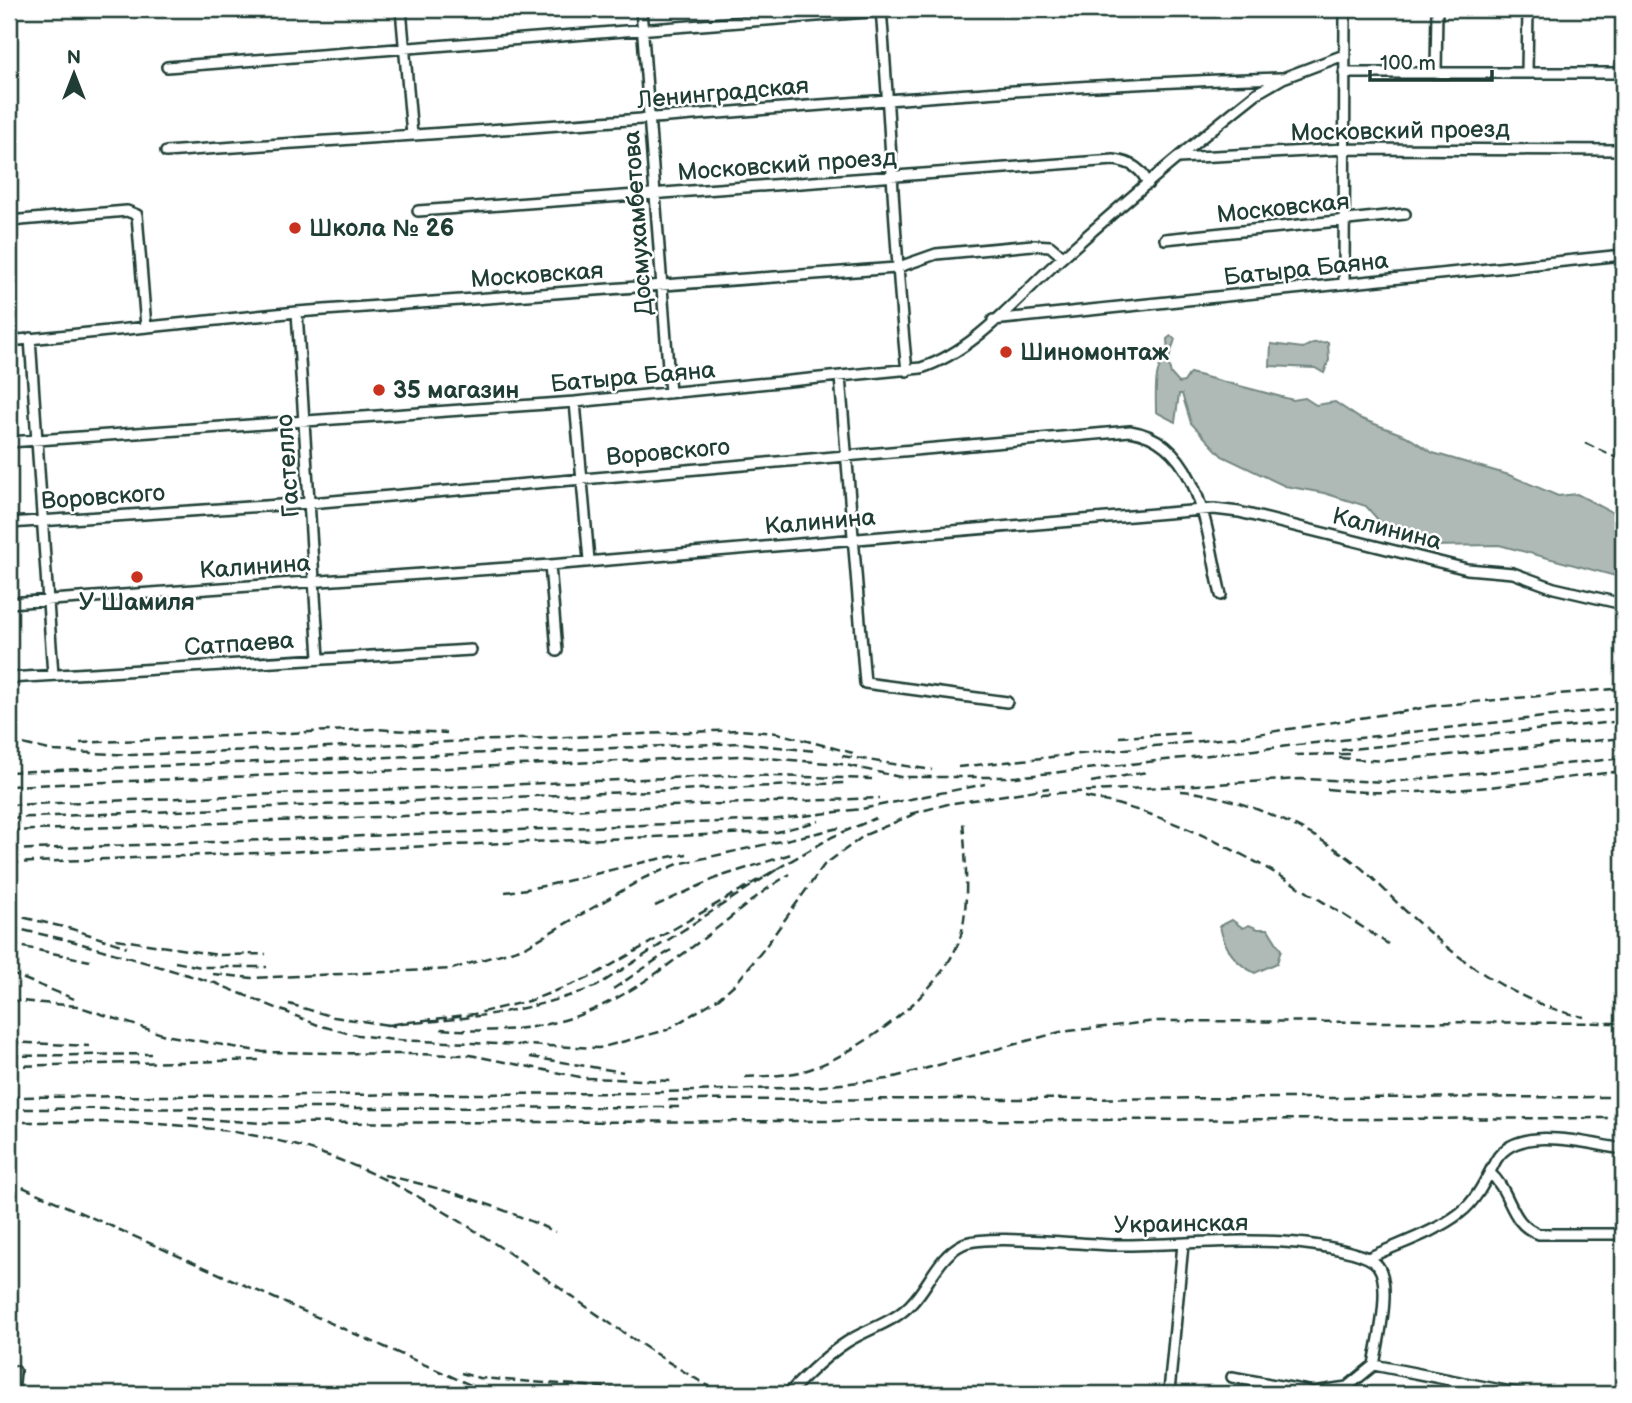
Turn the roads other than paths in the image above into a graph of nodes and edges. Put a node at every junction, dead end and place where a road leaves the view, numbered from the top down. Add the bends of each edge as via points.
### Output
1 (401, 9) edge
2 (641, 9) edge
3 (905, 9) edge
4 (1345, 9) edge
5 (1437, 9) edge
6 (1528, 9) edge
7 (1622, 9) edge
8 (881, 10) edge
9 (643, 29) junction
10 (405, 48) junction
11 (1345, 55) junction
12 (167, 67) dead end
13 (1344, 73) junction
14 (1436, 73) junction
15 (1527, 73) junction
16 (1623, 73) edge
17 (1283, 78) junction
18 (889, 98) junction
19 (650, 118) junction
20 (1623, 128) edge
21 (412, 135) junction
22 (1344, 149) junction
23 (1623, 150) edge
24 (166, 152) dead end
25 (1178, 158) junction
26 (893, 178) junction
27 (1148, 184) junction
28 (655, 193) junction
29 (418, 211) dead end
30 (1405, 214) dead end
31 (9, 221) edge
32 (1343, 222) junction
33 (1165, 239) dead end
34 (1623, 255) edge
35 (1063, 257) junction
36 (896, 268) junction
37 (1345, 284) junction
38 (662, 285) junction
39 (297, 312) junction
40 (993, 320) junction
41 (146, 327) junction
42 (30, 338) junction
43 (9, 341) edge
44 (907, 371) junction
45 (840, 377) junction
46 (670, 393) junction
47 (575, 402) junction
48 (304, 422) junction
49 (38, 440) junction
50 (9, 442) edge
51 (847, 456) junction
52 (582, 479) junction
53 (310, 503) junction
54 (1200, 509) junction
55 (43, 521) junction
56 (9, 523) edge
57 (855, 538) junction
58 (589, 560) junction
59 (550, 565) junction
60 (315, 582) junction
61 (1220, 595) dead end
62 (48, 600) junction
63 (9, 603) edge
64 (1623, 604) edge
65 (471, 650) dead end
66 (557, 651) dead end
67 (319, 658) junction
68 (53, 675) junction
69 (9, 678) edge
70 (1007, 702) dead end
71 (1623, 1149) edge
72 (1490, 1173) junction
73 (1623, 1234) edge
74 (1182, 1244) junction
75 (1368, 1258) junction
76 (1374, 1365) junction
77 (15, 1371) dead end
78 (1232, 1377) dead end
79 (1345, 1390) edge
80 (1169, 1392) dead end
81 (1316, 1393) edge
82 (12, 1394) edge
83 (788, 1394) edge
84 (1521, 1394) edge

1 - 10 street
2 - 9 street, Досмухамбетова
3 - 8 street
4 - 11 street
5 - 14 street
6 - 15 street
7 - 16 street
8 - 9 street
8 - 18 street
9 - 10 street
9 - 19 street, Досмухамбетова
10 - 12 street
10 - 21 street
11 - 13 street
11 - 17 street, Батыра Баяна
13 - 14 street
13 - 22 street
14 - 15 street
15 - 16 street
16 - 20 street
17 - 18 street, Ленинградская
17 - 25 street, Батыра Баяна via 1257,93
18 - 19 street, Ленинградская
18 - 26 street
19 - 21 street, Ленинградская
19 - 28 street, Досмухамбетова
21 - 24 street, Ленинградская
22 - 23 street, Московский проезд
22 - 25 street, Московский проезд
22 - 32 street
25 - 27 street, Батыра Баяна
26 - 27 street, Московский проезд via 1114,160 1131,164
26 - 28 street, Московский проезд
26 - 36 street
27 - 35 street, Батыра Баяна
28 - 29 street, Московский проезд
28 - 38 street, Досмухамбетова
30 - 32 street, Московская
31 - 41 street via 127,211 137,215
32 - 33 street, Московская
32 - 37 street
34 - 37 street, Батыра Баяна
35 - 36 street, Московская via 1050,246 1033,245 936,254
35 - 40 street, Батыра Баяна
36 - 38 street, Московская
36 - 44 street
37 - 40 street, Батыра Баяна
38 - 39 street, Московская
38 - 46 street, Досмухамбетова
39 - 41 street, Московская
39 - 48 street, Гастелло
40 - 44 street, Батыра Баяна via 943,358
41 - 42 street, Московская
42 - 43 street, Московская
42 - 49 street
44 - 45 street, Батыра Баяна
45 - 46 street, Батыра Баяна
45 - 51 street
46 - 47 street, Батыра Баяна
47 - 48 street, Батыра Баяна
47 - 52 street
48 - 49 street, Батыра Баяна
48 - 53 street, Гастелло
49 - 50 street, Батыра Баяна
49 - 55 street
51 - 52 street, Воровского
51 - 54 street, Воровского via 1141,433 1170,450 1184,465
51 - 57 street
52 - 53 street, Воровского
52 - 58 street
53 - 55 street, Воровского
53 - 60 street, Гастелло
54 - 57 street, Калинина
54 - 61 street, Воровского
54 - 64 street, Калинина via 1239,512 1467,569 1513,573
55 - 56 street, Воровского
55 - 62 street
57 - 58 street, Калинина
57 - 70 street via 865,683
58 - 59 street, Калинина
59 - 60 street, Калинина
59 - 66 street
60 - 62 street, Калинина
60 - 67 street, Гастелло
62 - 63 street, Калинина
62 - 68 street
65 - 67 street, Сатпаева
67 - 68 street, Сатпаева
68 - 69 street, Сатпаева
71 - 72 street via 1555,1139 1529,1141 1507,1149
72 - 73 street via 1504,1187 1518,1222 1529,1230 1539,1234
72 - 75 street via 1459,1214
74 - 75 street, Украинская via 1297,1243
74 - 80 street
74 - 83 street, Украинская via 975,1240 961,1245 947,1255 912,1303 892,1320 848,1341
75 - 76 street via 1380,1268 1382,1281 1382,1318
76 - 79 street
76 - 84 street
77 - 82 street
78 - 81 street
79 - 81 street

